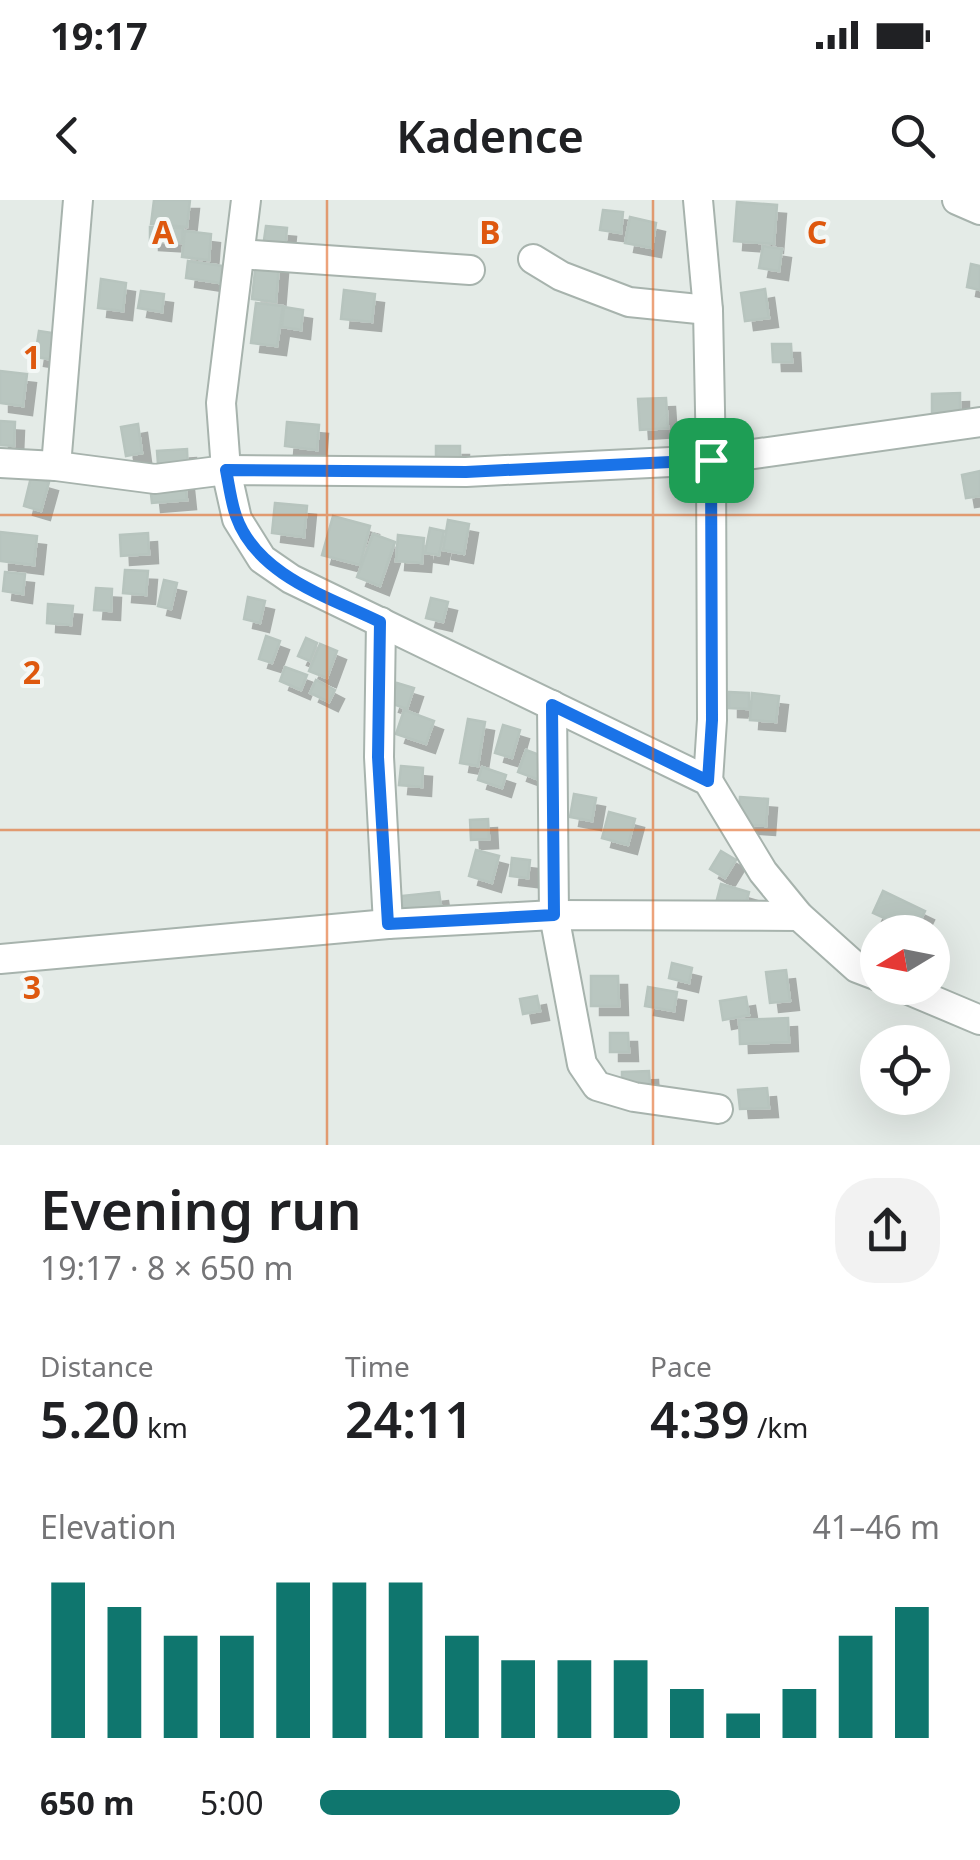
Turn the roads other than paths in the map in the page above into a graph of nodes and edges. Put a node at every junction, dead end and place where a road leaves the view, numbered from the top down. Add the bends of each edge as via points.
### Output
1 (78, 200) edge
2 (246, 200) edge
3 (698, 200) edge
4 (240, 254) junction
5 (533, 260) dead end
6 (470, 270) dead end
7 (708, 310) junction
8 (980, 422) edge
9 (711, 460) junction
10 (0, 464) edge
11 (56, 466) junction
12 (226, 470) junction
13 (380, 622) junction
14 (552, 705) junction
15 (708, 781) junction
16 (554, 915) junction
17 (799, 916) junction
18 (388, 924) junction
19 (0, 958) edge
20 (860, 969) edge
21 (944, 1005) edge
22 (980, 1020) edge
23 (718, 1109) dead end

1 - 11 street
2 - 4 street
3 - 7 street
4 - 6 street
4 - 12 street via 221,403
5 - 7 street via 629,302
7 - 9 street
8 - 9 street
9 - 12 street via 466,472
9 - 15 street
10 - 11 street
11 - 12 street via 155,479
12 - 13 street via 237,519 262,559
13 - 14 street
13 - 18 street via 378,757
14 - 15 street
14 - 16 street
15 - 17 street via 763,872
16 - 17 street
16 - 18 street
16 - 23 street via 582,1064 598,1086
17 - 20 street
18 - 19 street
21 - 22 street

